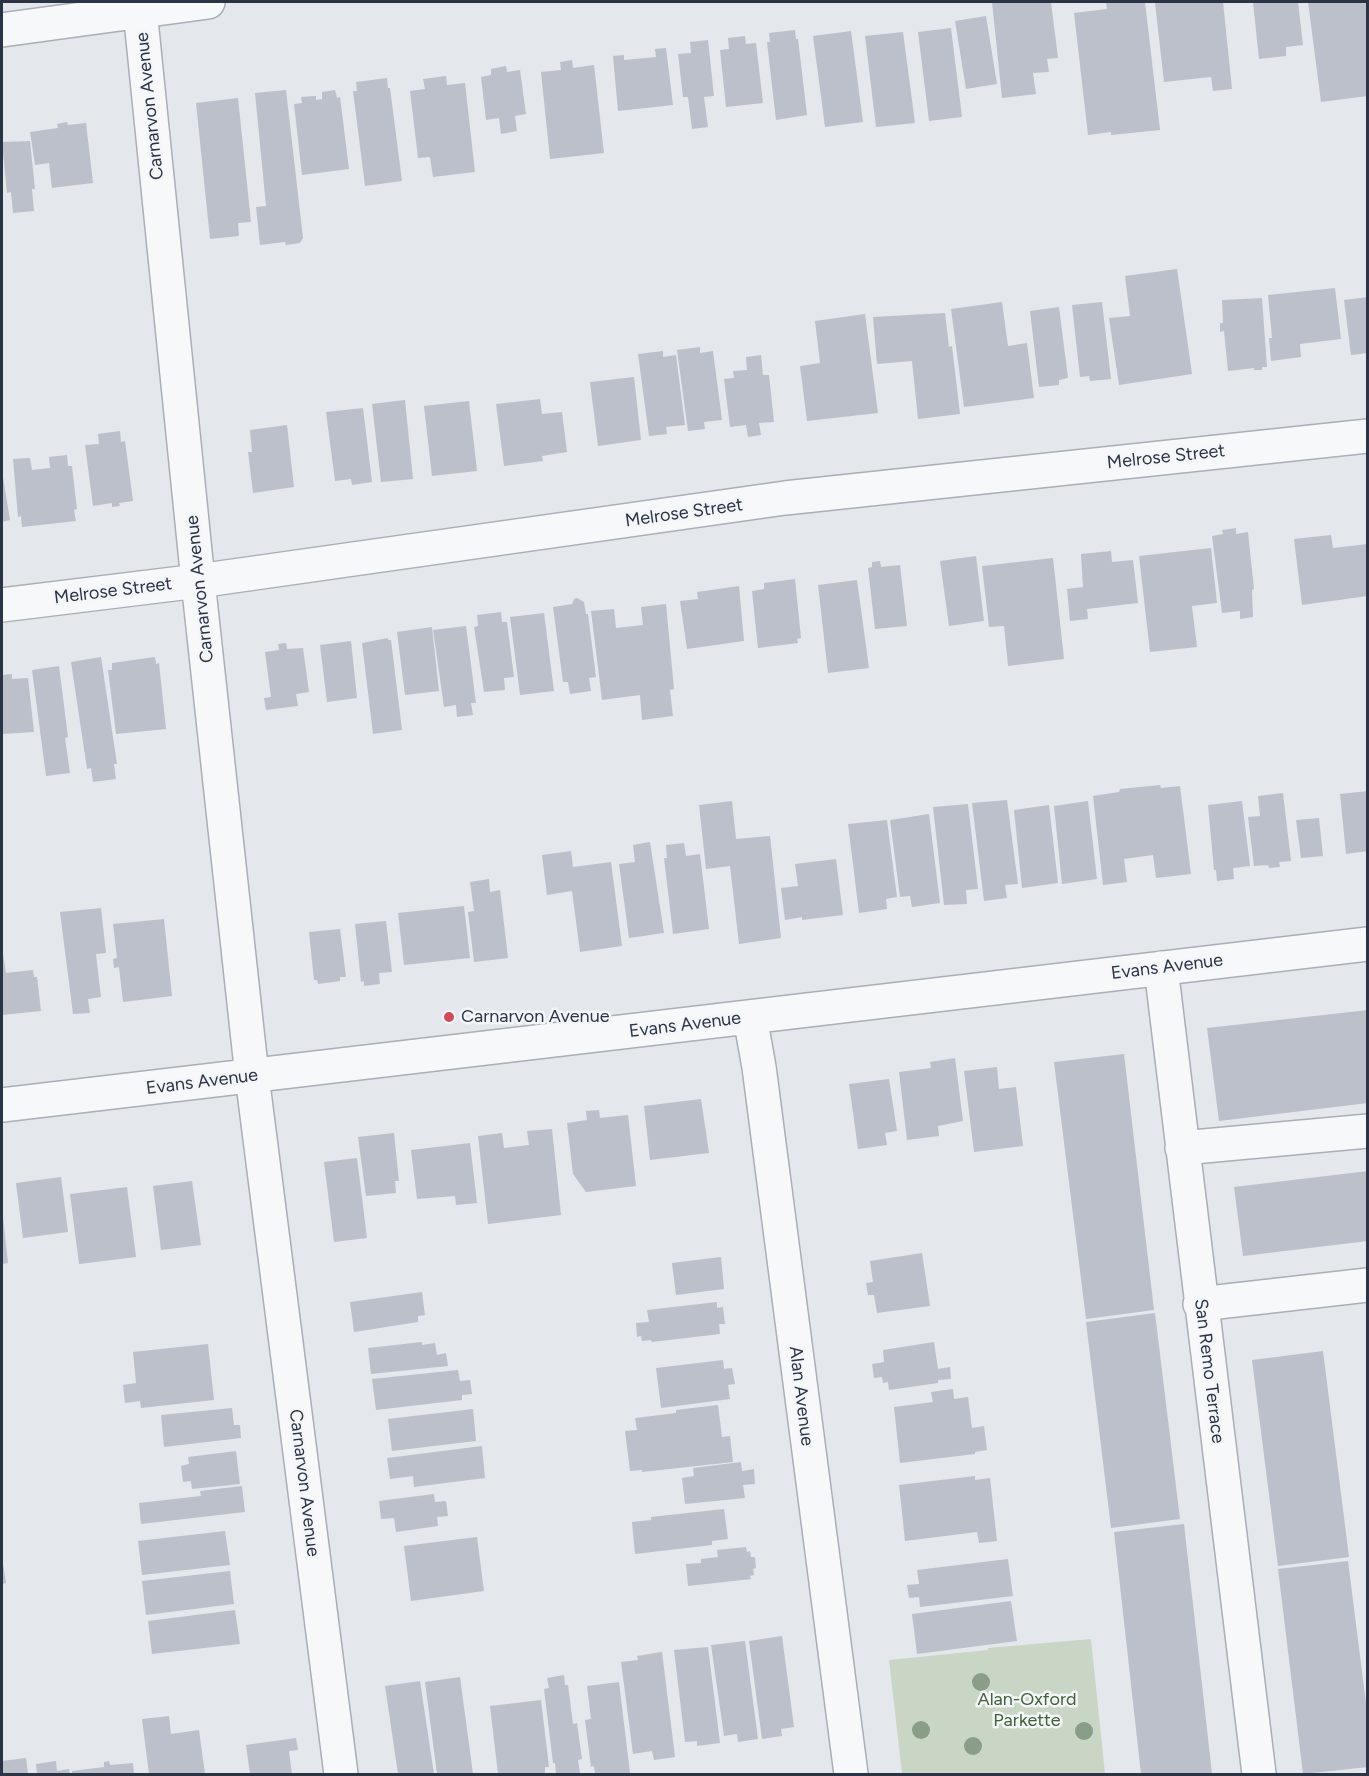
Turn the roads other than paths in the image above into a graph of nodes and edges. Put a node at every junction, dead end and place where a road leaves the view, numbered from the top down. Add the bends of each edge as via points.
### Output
1 (207, 2) edge
2 (140, 10) junction
3 (13, 20) edge
4 (1368, 436) edge
5 (198, 581) junction
6 (2, 605) edge
7 (1368, 944) edge
8 (1161, 968) junction
9 (750, 1017) junction
10 (252, 1076) junction
11 (2, 1105) edge
12 (1368, 1131) edge
13 (1182, 1148) junction
14 (1368, 1285) edge
15 (1200, 1304) junction
16 (340, 1774) edge
17 (850, 1774) edge
18 (1259, 1774) edge

1 - 2 street
2 - 3 street
2 - 5 street, Carnarvon Avenue
4 - 5 street, Melrose Street via 785,498
5 - 6 street, Melrose Street
5 - 10 street, Carnarvon Avenue
7 - 8 street, Evans Avenue
8 - 9 street, Evans Avenue
8 - 13 street, San Remo Terrace
9 - 10 street, Evans Avenue
9 - 17 street, Alan Avenue
10 - 11 street, Evans Avenue
10 - 16 street, Carnarvon Avenue
12 - 13 street
13 - 15 street, San Remo Terrace
14 - 15 street
15 - 18 street, San Remo Terrace

